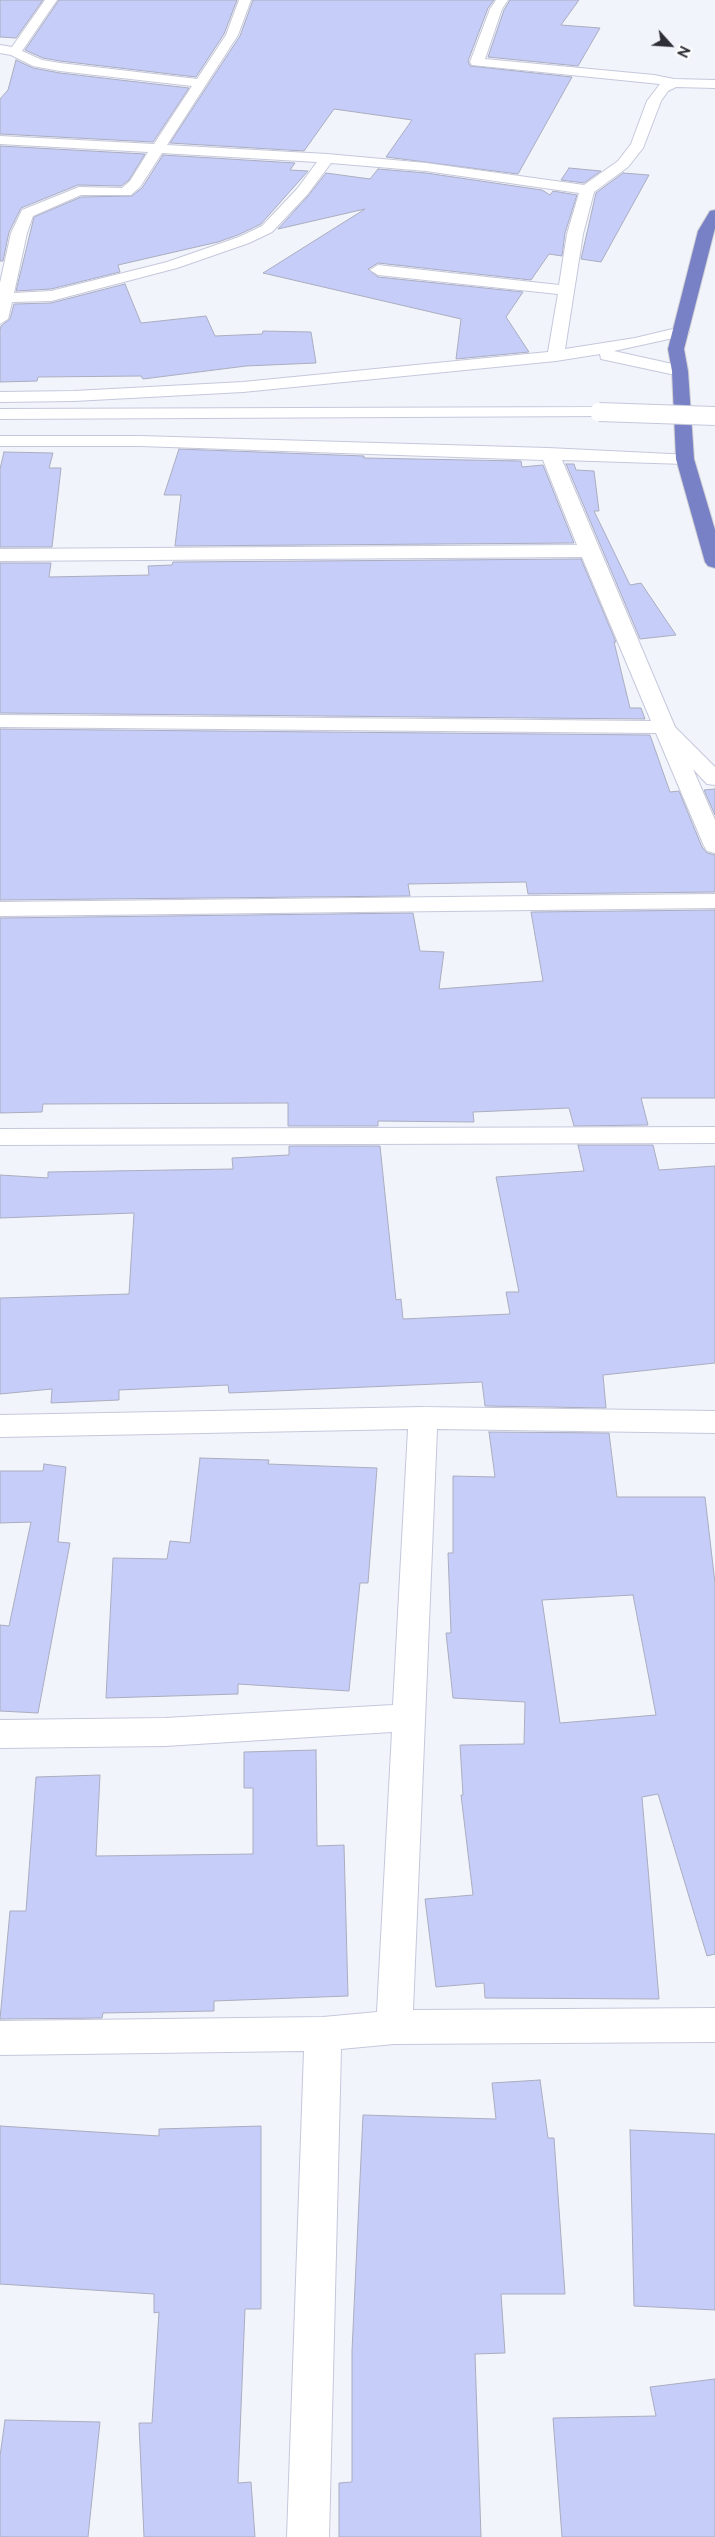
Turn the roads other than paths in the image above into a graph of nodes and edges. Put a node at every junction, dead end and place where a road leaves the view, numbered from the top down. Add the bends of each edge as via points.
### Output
1 (50, 0) edge
2 (245, 0) edge
3 (502, 0) edge
4 (0, 49) edge
5 (15, 52) junction
6 (199, 83) junction
7 (674, 83) junction
8 (715, 84) edge
9 (0, 140) edge
10 (159, 147) junction
11 (327, 158) junction
12 (587, 190) junction
13 (715, 214) edge
14 (378, 270) dead end
15 (565, 290) junction
16 (2, 298) edge
17 (0, 319) edge
18 (682, 332) junction
19 (586, 351) junction
20 (556, 356) junction
21 (680, 371) junction
22 (0, 397) edge
23 (0, 414) edge
24 (715, 416) edge
25 (0, 441) edge
26 (548, 453) junction
27 (685, 459) junction
28 (589, 551) junction
29 (0, 555) edge
30 (715, 562) edge
31 (0, 721) edge
32 (664, 727) junction
33 (715, 779) edge
34 (715, 846) edge
35 (715, 900) edge
36 (0, 909) edge
37 (715, 1135) edge
38 (0, 1137) edge
39 (423, 1418) junction
40 (715, 1422) edge
41 (0, 1426) edge
42 (408, 1718) junction
43 (0, 1734) edge
44 (715, 2025) edge
45 (394, 2027) junction
46 (323, 2034) junction
47 (0, 2038) edge
48 (308, 2537) edge

1 - 5 street
2 - 6 street via 232,35
3 - 7 street via 477,62
4 - 5 street
5 - 6 street via 38,63 60,67
6 - 10 street
7 - 8 street
7 - 12 street via 663,88 654,101 638,145 623,164
9 - 10 street
10 - 11 street
10 - 16 street via 136,184 126,192 78,191 27,213
11 - 12 street via 426,167
11 - 16 street via 302,192 267,229 244,240 172,265 51,296
12 - 15 street
13 - 18 highway via 706,231
14 - 15 street
15 - 20 street
16 - 17 street
18 - 19 street
18 - 21 highway via 676,349
19 - 20 street
19 - 21 street
20 - 22 street via 243,387
21 - 27 highway
23 - 24 street, bridge via 599,412
25 - 26 street via 140,441
26 - 27 street
26 - 28 street
27 - 30 highway
28 - 29 street
28 - 32 street
31 - 32 street
32 - 33 street
32 - 34 street
35 - 36 street
37 - 38 street
39 - 40 street
39 - 41 street
39 - 42 street
42 - 43 street via 165,1732
42 - 45 street
44 - 45 street
45 - 46 street
46 - 47 street
46 - 48 street

